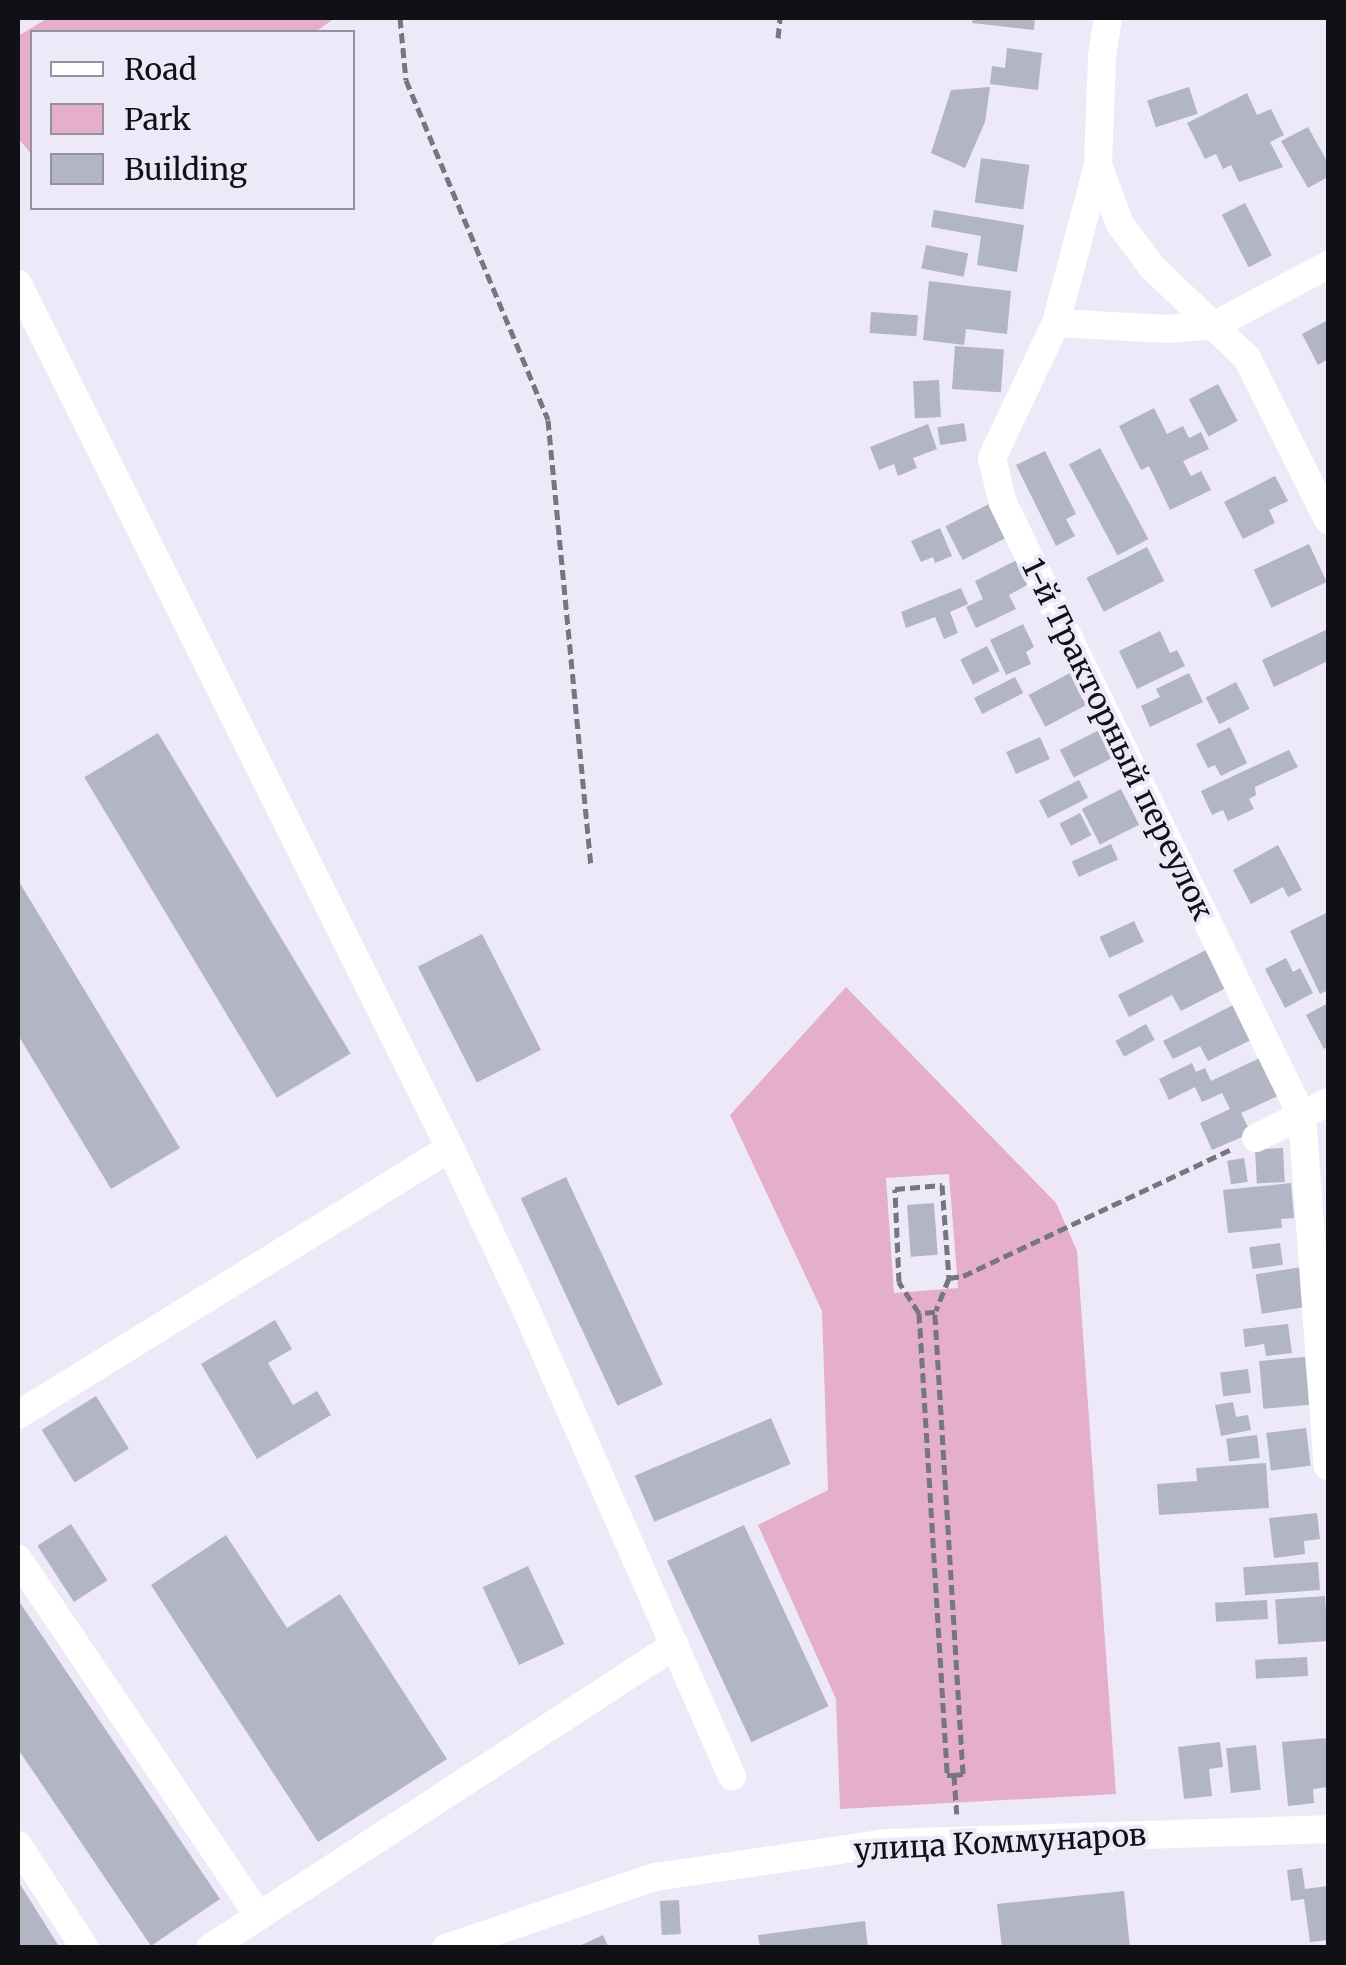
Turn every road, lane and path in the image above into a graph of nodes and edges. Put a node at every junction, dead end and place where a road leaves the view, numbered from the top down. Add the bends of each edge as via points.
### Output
1 (400, 18) edge
2 (780, 18) edge
3 (1108, 18) edge
4 (778, 38) dead end
5 (1098, 165) junction
6 (1328, 265) edge
7 (18, 284) edge
8 (1056, 323) junction
9 (1215, 325) junction
10 (1328, 520) edge
11 (591, 867) dead end
12 (1328, 1102) edge
13 (1302, 1116) junction
14 (1256, 1138) joint
15 (450, 1148) junction
16 (949, 1278) junction
17 (935, 1312) junction
18 (919, 1313) junction
19 (18, 1415) edge
20 (1328, 1466) edge
21 (18, 1559) edge
22 (675, 1646) junction
23 (954, 1774) junction
24 (732, 1776) dead end
25 (956, 1799) dead end
26 (1328, 1830) edge
27 (18, 1845) edge
28 (259, 1916) junction
29 (85, 1948) edge
30 (210, 1948) edge
31 (446, 1948) edge

1 - 11 path via 406,80 548,420
2 - 4 path
3 - 5 street, 1-й Тракторный переулок
5 - 8 street, 1-й Тракторный переулок
5 - 9 street via 1120,224 1152,267
6 - 9 street
7 - 15 street
8 - 9 street
8 - 13 street, 1-й Тракторный переулок via 992,458 1003,503
9 - 10 street via 1247,358
12 - 13 street
13 - 14 street
13 - 20 street, 1-й Тракторный переулок
14 - 16 path
15 - 19 street
15 - 22 street
16 - 17 path
16 - 18 path via 942,1186 894,1189 899,1282
17 - 18 path
17 - 23 path via 963,1774
18 - 23 path via 947,1775
21 - 28 street
22 - 24 street
22 - 28 street
23 - 25 path
26 - 31 street, улица Коммунаров via 888,1842 655,1877
27 - 29 street
28 - 30 street

